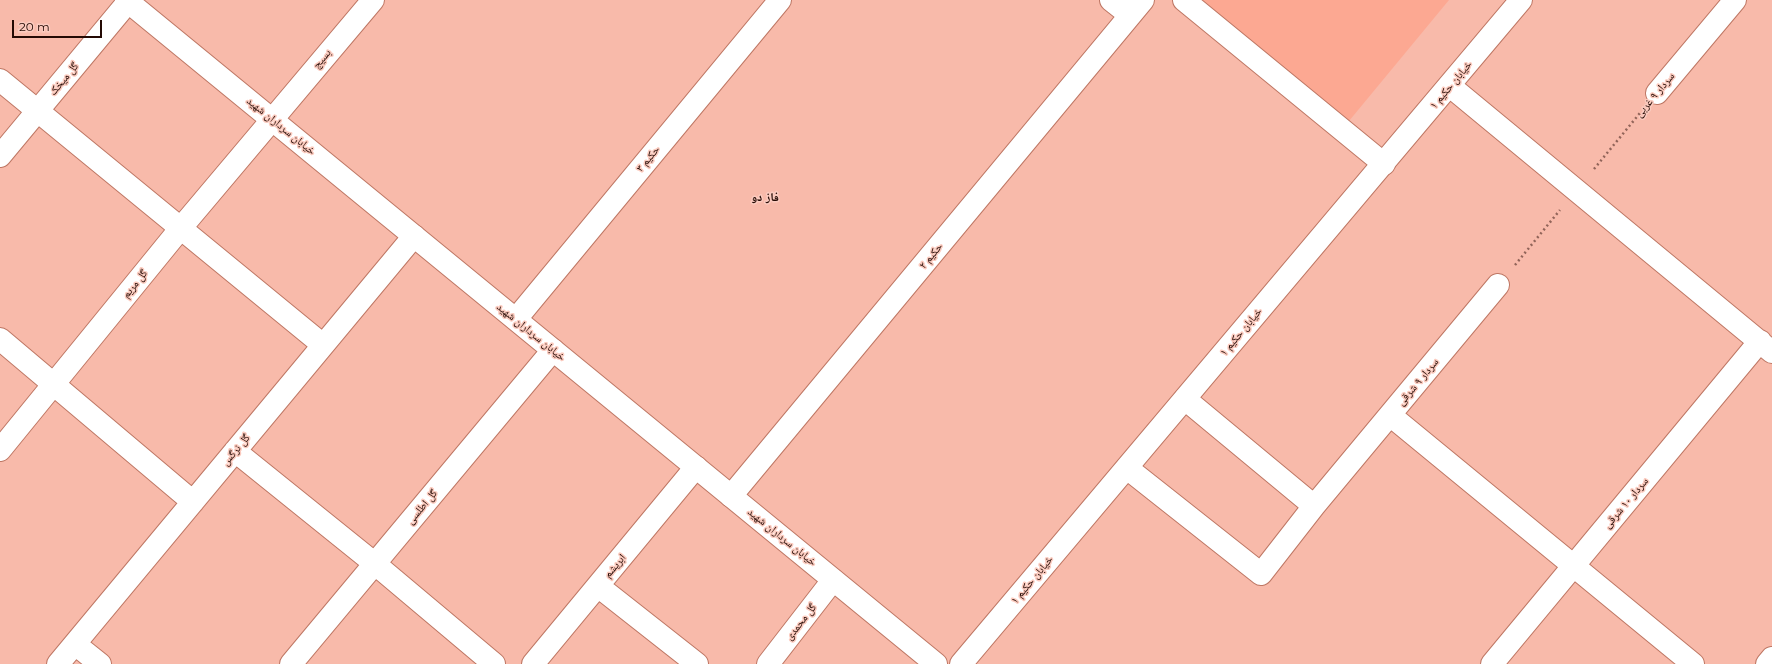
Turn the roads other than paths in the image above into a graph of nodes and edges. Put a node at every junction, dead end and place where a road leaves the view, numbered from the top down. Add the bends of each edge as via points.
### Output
1 (373, 0) edge
2 (780, 0) edge
3 (1111, 0) edge
4 (1184, 0) edge
5 (1521, 0) edge
6 (1734, 0) edge
7 (127, 1) edge
8 (1136, 8) edge
9 (0, 80) edge
10 (1450, 86) junction
11 (1657, 93) road end
12 (37, 111) junction
13 (272, 119) junction
14 (0, 156) edge
15 (1384, 164) junction
16 (180, 229) junction
17 (414, 236) junction
18 (1498, 285) road end
19 (516, 319) junction
20 (0, 339) edge
21 (323, 345) junction
22 (1766, 346) edge
23 (553, 350) junction
24 (54, 384) junction
25 (1186, 399) junction
26 (1390, 415) junction
27 (0, 450) edge
28 (235, 451) junction
29 (696, 467) junction
30 (1127, 468) junction
31 (731, 496) junction
32 (193, 502) junction
33 (1314, 506) junction
34 (374, 563) junction
35 (1574, 566) junction
36 (833, 580) junction
37 (598, 586) junction
38 (75, 644) junction
39 (1772, 658) edge
40 (58, 664) edge
41 (100, 664) edge
42 (291, 664) edge
43 (494, 664) edge
44 (533, 664) edge
45 (697, 664) edge
46 (768, 664) edge
47 (936, 664) edge
48 (960, 664) edge
49 (1492, 664) edge
50 (1693, 664) edge
51 (1767, 664) edge

1 - 13 street, بسیج
2 - 19 street, حکیم ۳
3 - 8 street
4 - 15 street
5 - 10 street, خیابان حکیم ۱
6 - 11 street, سردار ۹ غربی
7 - 12 street, گل میخک
7 - 13 street, خیابان سرداران شهید
8 - 31 street, حکیم ۲
9 - 12 street
10 - 15 street, خیابان حکیم ۱
10 - 22 street
12 - 14 street, گل میخک
12 - 16 street
13 - 16 street, گل مریم
13 - 17 street, خیابان سرداران شهید
15 - 25 street, خیابان حکیم ۱
16 - 21 street
16 - 24 street, گل مریم
17 - 19 street, خیابان سرداران شهید
17 - 21 street, گل نرگس
18 - 26 street, سردار ۹ شرقی
19 - 23 street, خیابان سرداران شهید
20 - 24 street
21 - 28 street, گل نرگس
22 - 35 street, سردار ۱۰ شرقی
23 - 29 street, خیابان سرداران شهید
23 - 34 street, گل اطلسی
24 - 27 street, گل مریم
24 - 32 street
25 - 30 street, خیابان حکیم ۱
25 - 33 street
26 - 33 street, سردار ۹ شرقی
26 - 35 street
28 - 32 street, گل نرگس
28 - 34 street
29 - 31 street, خیابان سرداران شهید
29 - 37 street, ابریشم
30 - 33 street, سردار ۹ شرقی via 1261,574
30 - 48 street, خیابان حکیم ۱
31 - 36 street, خیابان سرداران شهید
32 - 38 street, گل نرگس
34 - 42 street, گل اطلسی
34 - 43 street
35 - 49 street, سردار ۱۰ شرقی
35 - 50 street
36 - 46 street, گل محمدی
36 - 47 street, خیابان سرداران شهید
37 - 44 street, ابریشم
37 - 45 street
38 - 40 street, گل نرگس
38 - 41 street
39 - 51 street

